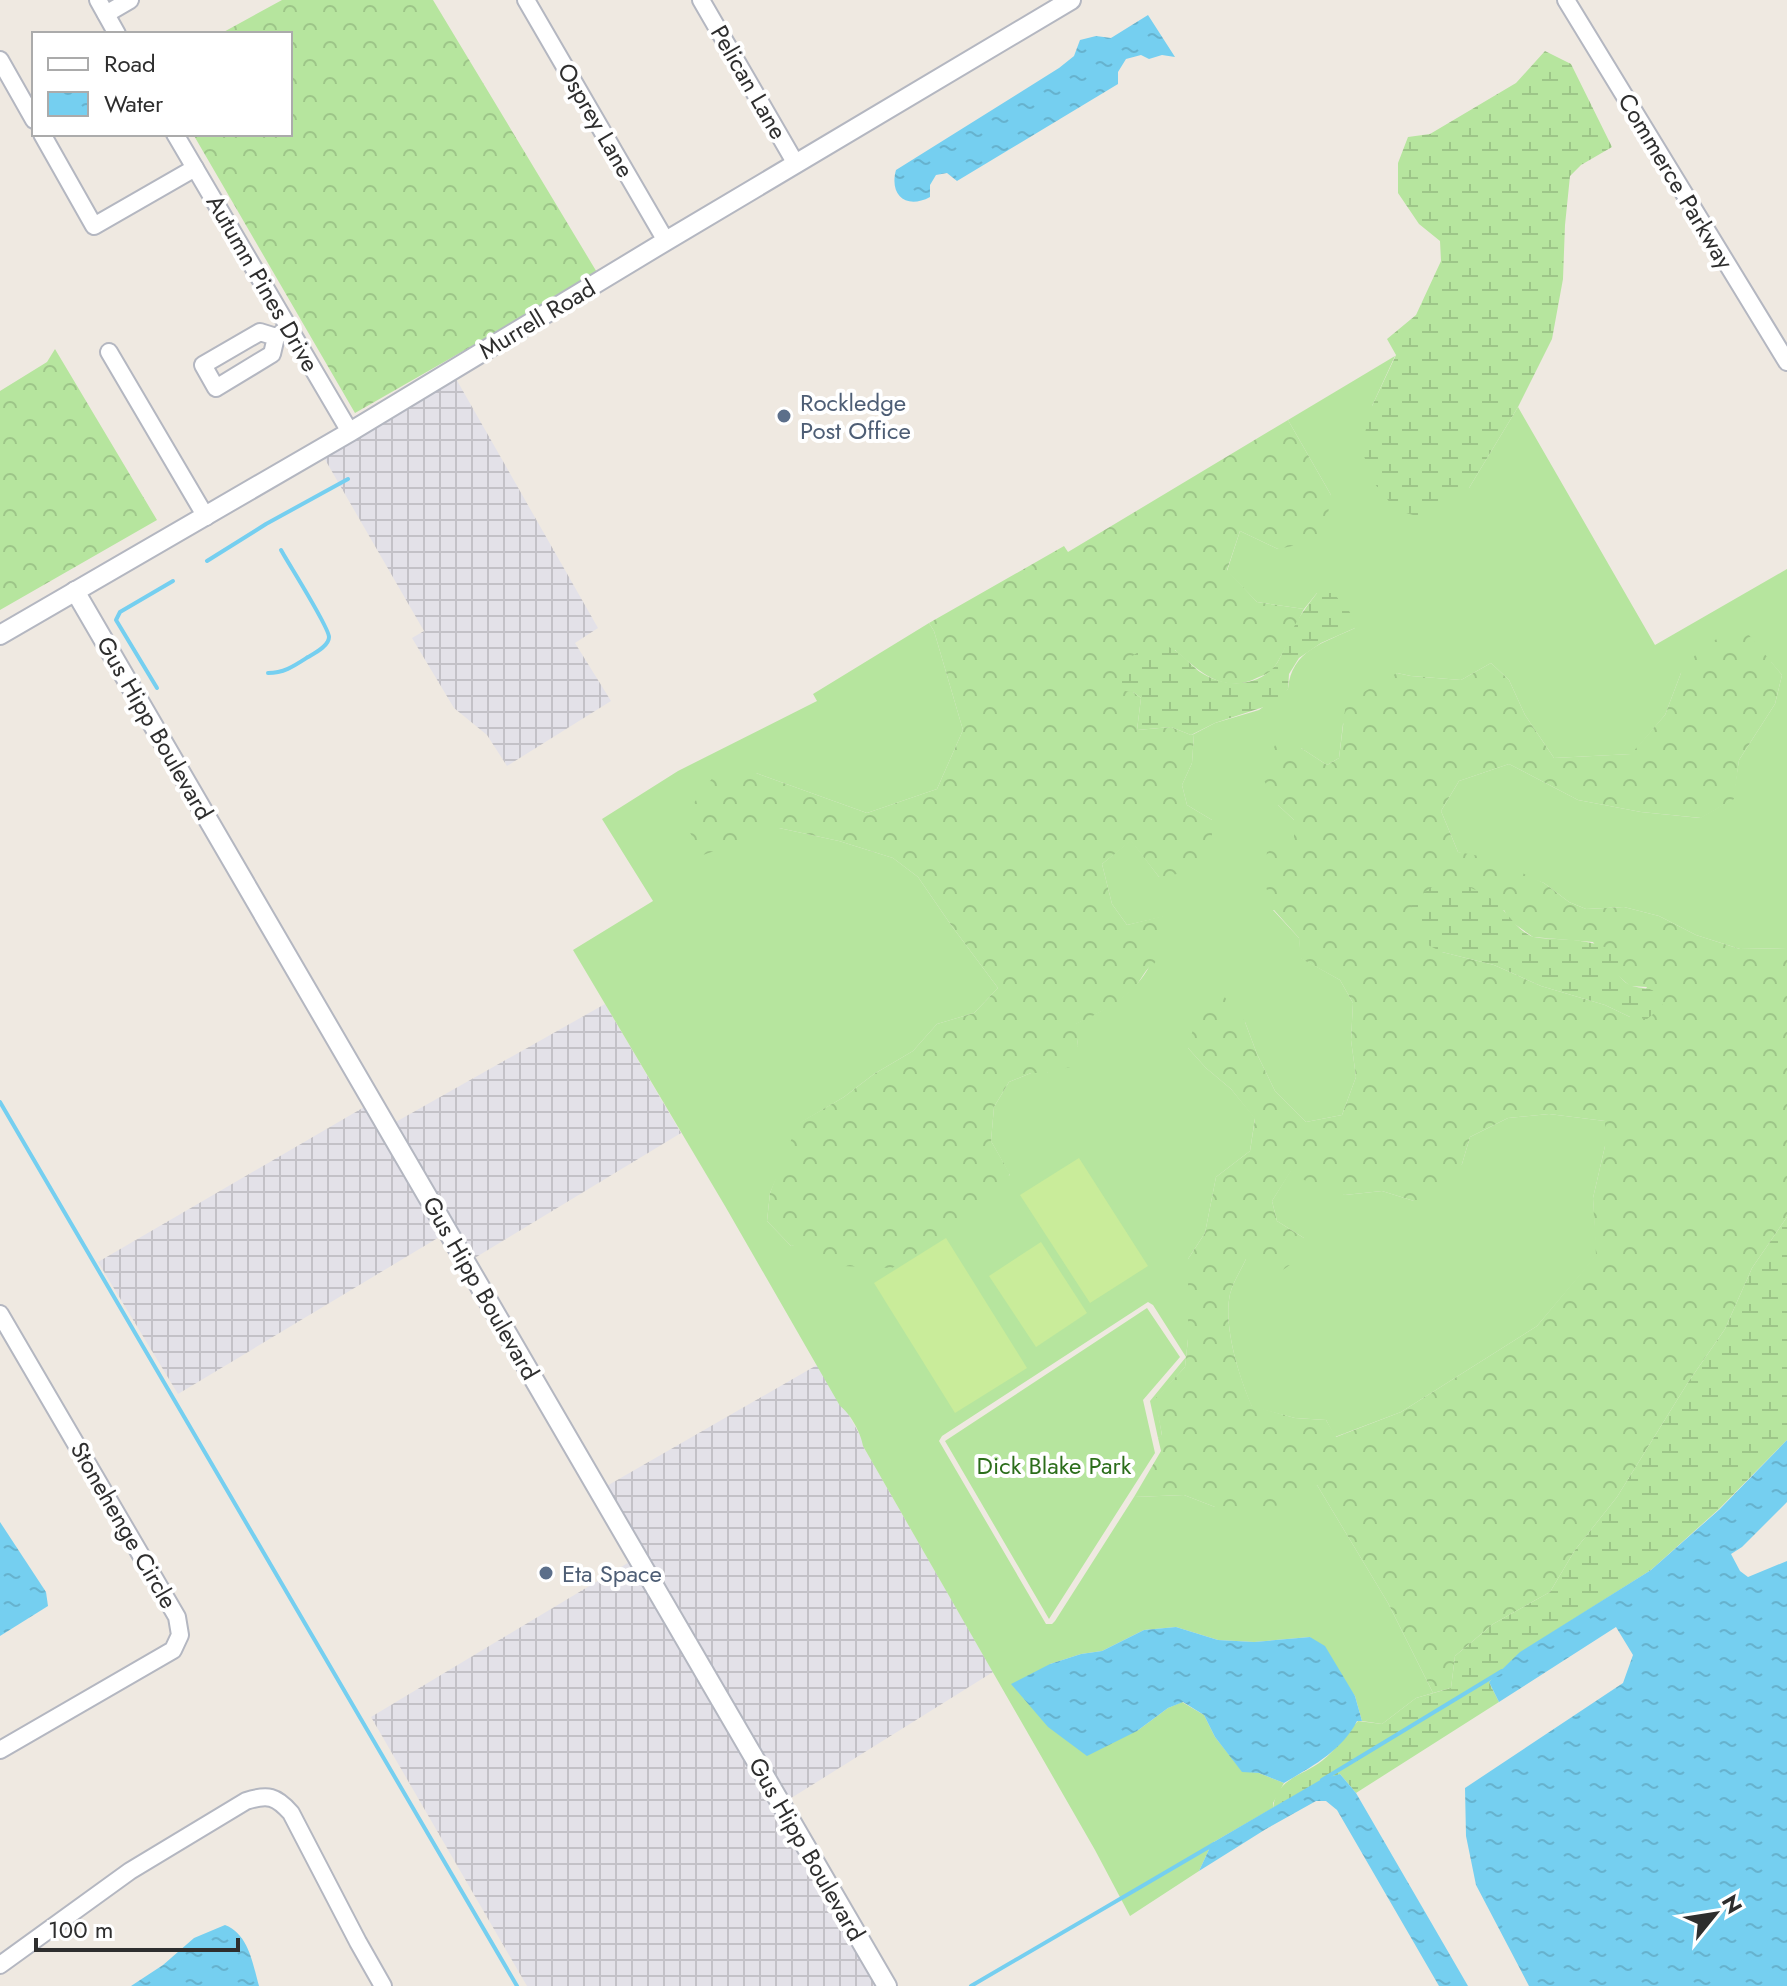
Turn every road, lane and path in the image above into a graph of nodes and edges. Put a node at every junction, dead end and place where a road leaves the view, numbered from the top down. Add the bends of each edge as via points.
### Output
1 (130, 0) edge
2 (526, 0) edge
3 (701, 0) edge
4 (1071, 0) edge
5 (1566, 0) edge
6 (102, 7) edge
7 (116, 32) edge
8 (0, 60) edge
9 (32, 116) edge
10 (43, 136) edge
11 (176, 136) edge
12 (796, 164) junction
13 (195, 168) junction
14 (666, 241) junction
15 (109, 352) dead end
16 (1787, 362) edge
17 (350, 432) junction
18 (206, 517) junction
19 (75, 591) junction
20 (0, 635) edge
21 (0, 1314) edge
22 (0, 1750) edge
23 (0, 1965) edge
24 (383, 1986) edge
25 (887, 1986) edge

1 - 6 street
2 - 14 street, Osprey Lane
3 - 12 street, Pelican Lane
4 - 12 street, Murrell Road
5 - 16 street, Commerce Parkway
6 - 7 street
8 - 9 street
10 - 13 street via 94,226
11 - 13 street, Autumn Pines Drive
12 - 14 street, Murrell Road
13 - 17 street, Autumn Pines Drive via 283,332
14 - 17 street, Murrell Road
15 - 18 street
17 - 18 street, Murrell Road
18 - 19 street, Murrell Road
19 - 20 street, Murrell Road
19 - 25 street, Gus Hipp Boulevard
21 - 22 street, Stonehenge Circle via 177,1617 180,1635 173,1650
23 - 24 street via 130,1871 246,1801 272,1797 291,1813

